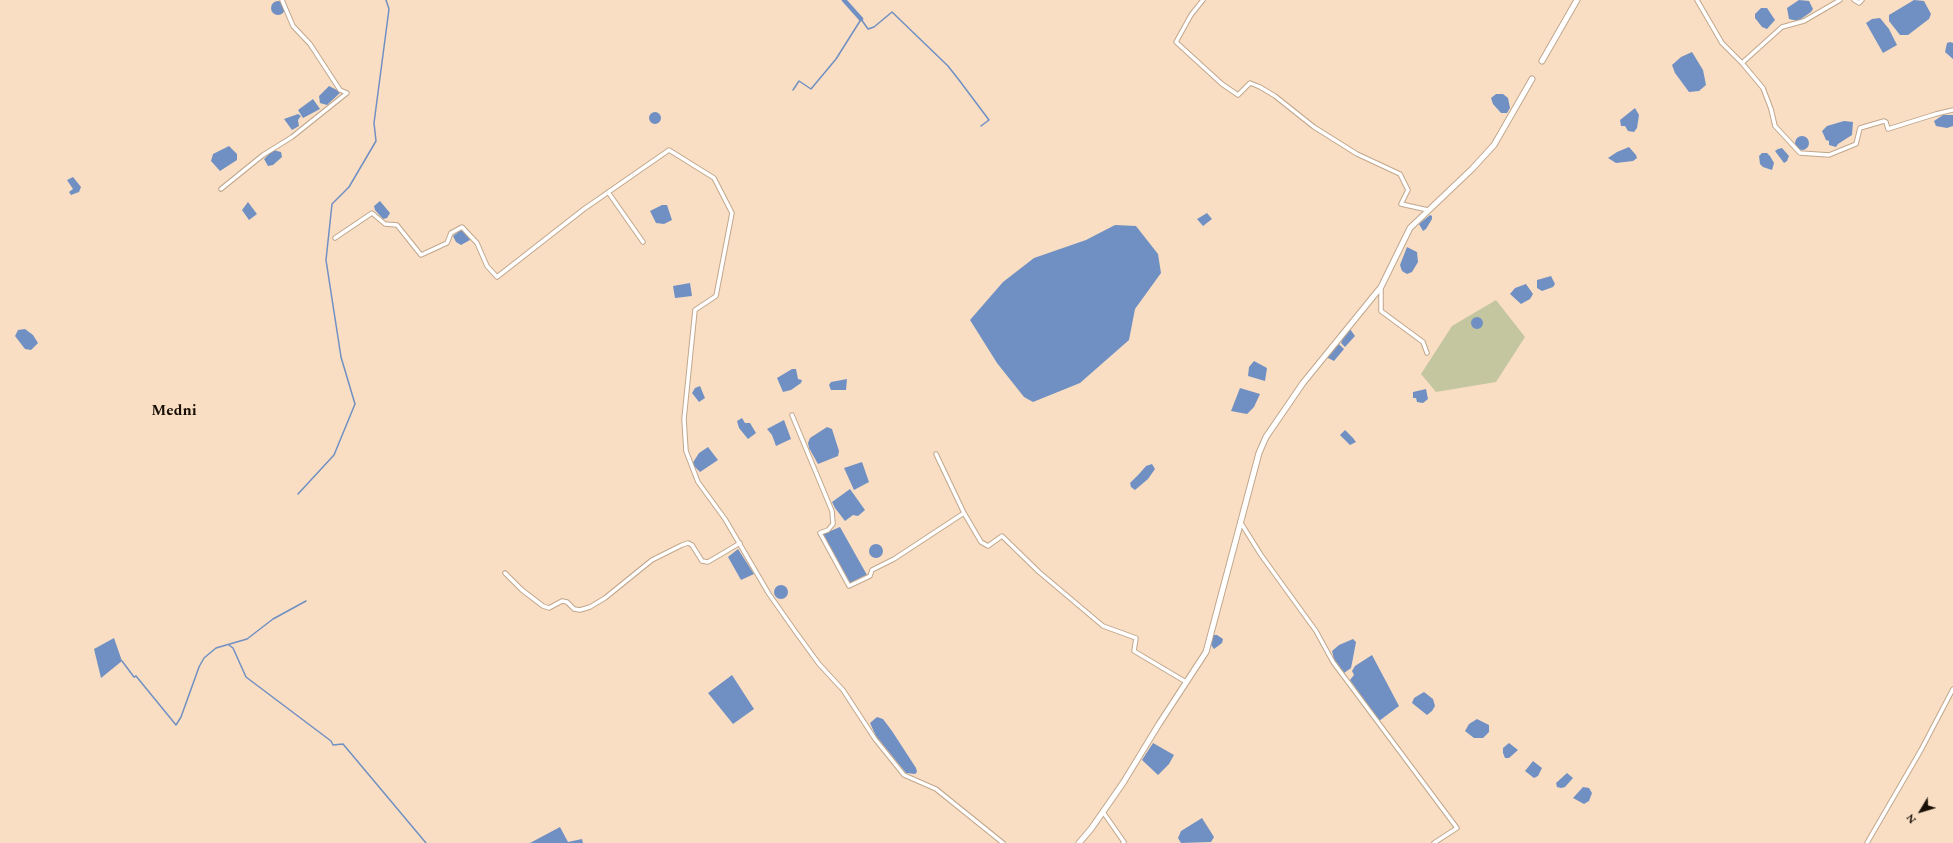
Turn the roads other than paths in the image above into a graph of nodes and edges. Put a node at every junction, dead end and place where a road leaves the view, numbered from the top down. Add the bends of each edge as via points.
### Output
1 (282, 0) edge
2 (1202, 0) edge
3 (1577, 0) edge
4 (1697, 0) edge
5 (1840, 0) edge
6 (1854, 0) edge
7 (1862, 0) edge
8 (1542, 61) dead end
9 (1742, 63) junction
10 (1532, 78) dead end
11 (1953, 110) edge
12 (221, 189) dead end
13 (608, 192) junction
14 (1428, 210) junction
15 (335, 238) dead end
16 (643, 242) dead end
17 (1381, 287) junction
18 (1428, 338) dead end
19 (1423, 342) junction
20 (1427, 353) dead end
21 (792, 415) dead end
22 (936, 454) dead end
23 (964, 513) junction
24 (1241, 522) junction
25 (740, 543) junction
26 (505, 573) dead end
27 (1186, 682) junction
28 (1953, 690) edge
29 (1103, 812) junction
30 (1003, 843) edge
31 (1079, 843) edge
32 (1123, 843) edge
33 (1434, 843) edge
34 (1867, 843) edge

1 - 12 street via 293,26 310,44 340,90 347,93
2 - 14 street via 1176,42 1222,84 1238,95 1250,83 1275,96 1357,154 1400,174 1408,190 1401,204
3 - 8 main road
4 - 9 street via 1722,44
5 - 9 street via 1804,21 1782,27
6 - 7 street via 1859,3
9 - 11 street via 1763,88 1772,109 1775,126 1800,153 1829,155 1856,144 1860,128 1884,121 1888,129
10 - 14 main road via 1494,145
13 - 15 street via 497,277 487,266 477,243 462,227 451,233 447,243 421,255 397,225 385,224 372,213
13 - 16 street
13 - 25 street via 669,150 714,178 732,213 716,296 695,310 684,419 686,451 698,482
14 - 17 main road via 1410,228
17 - 19 street via 1381,311
17 - 24 main road via 1303,383 1266,437 1259,453
18 - 19 street
19 - 20 street
21 - 23 street via 832,511 833,524 828,530 820,533 849,586 870,576 872,570 894,559
22 - 23 street
23 - 27 street via 982,542 988,546 1002,536 1039,572 1103,626 1136,638 1134,650
24 - 27 main road via 1206,652
24 - 33 street via 1261,555 1316,631 1334,662 1457,828
25 - 26 street via 708,562 702,562 692,545 682,545 652,560 605,598 580,610 562,601 549,608 543,606
25 - 30 street via 769,594 795,631 819,664 843,690 875,739 904,775 936,789
27 - 29 main road
28 - 34 street
29 - 31 main road
29 - 32 street

